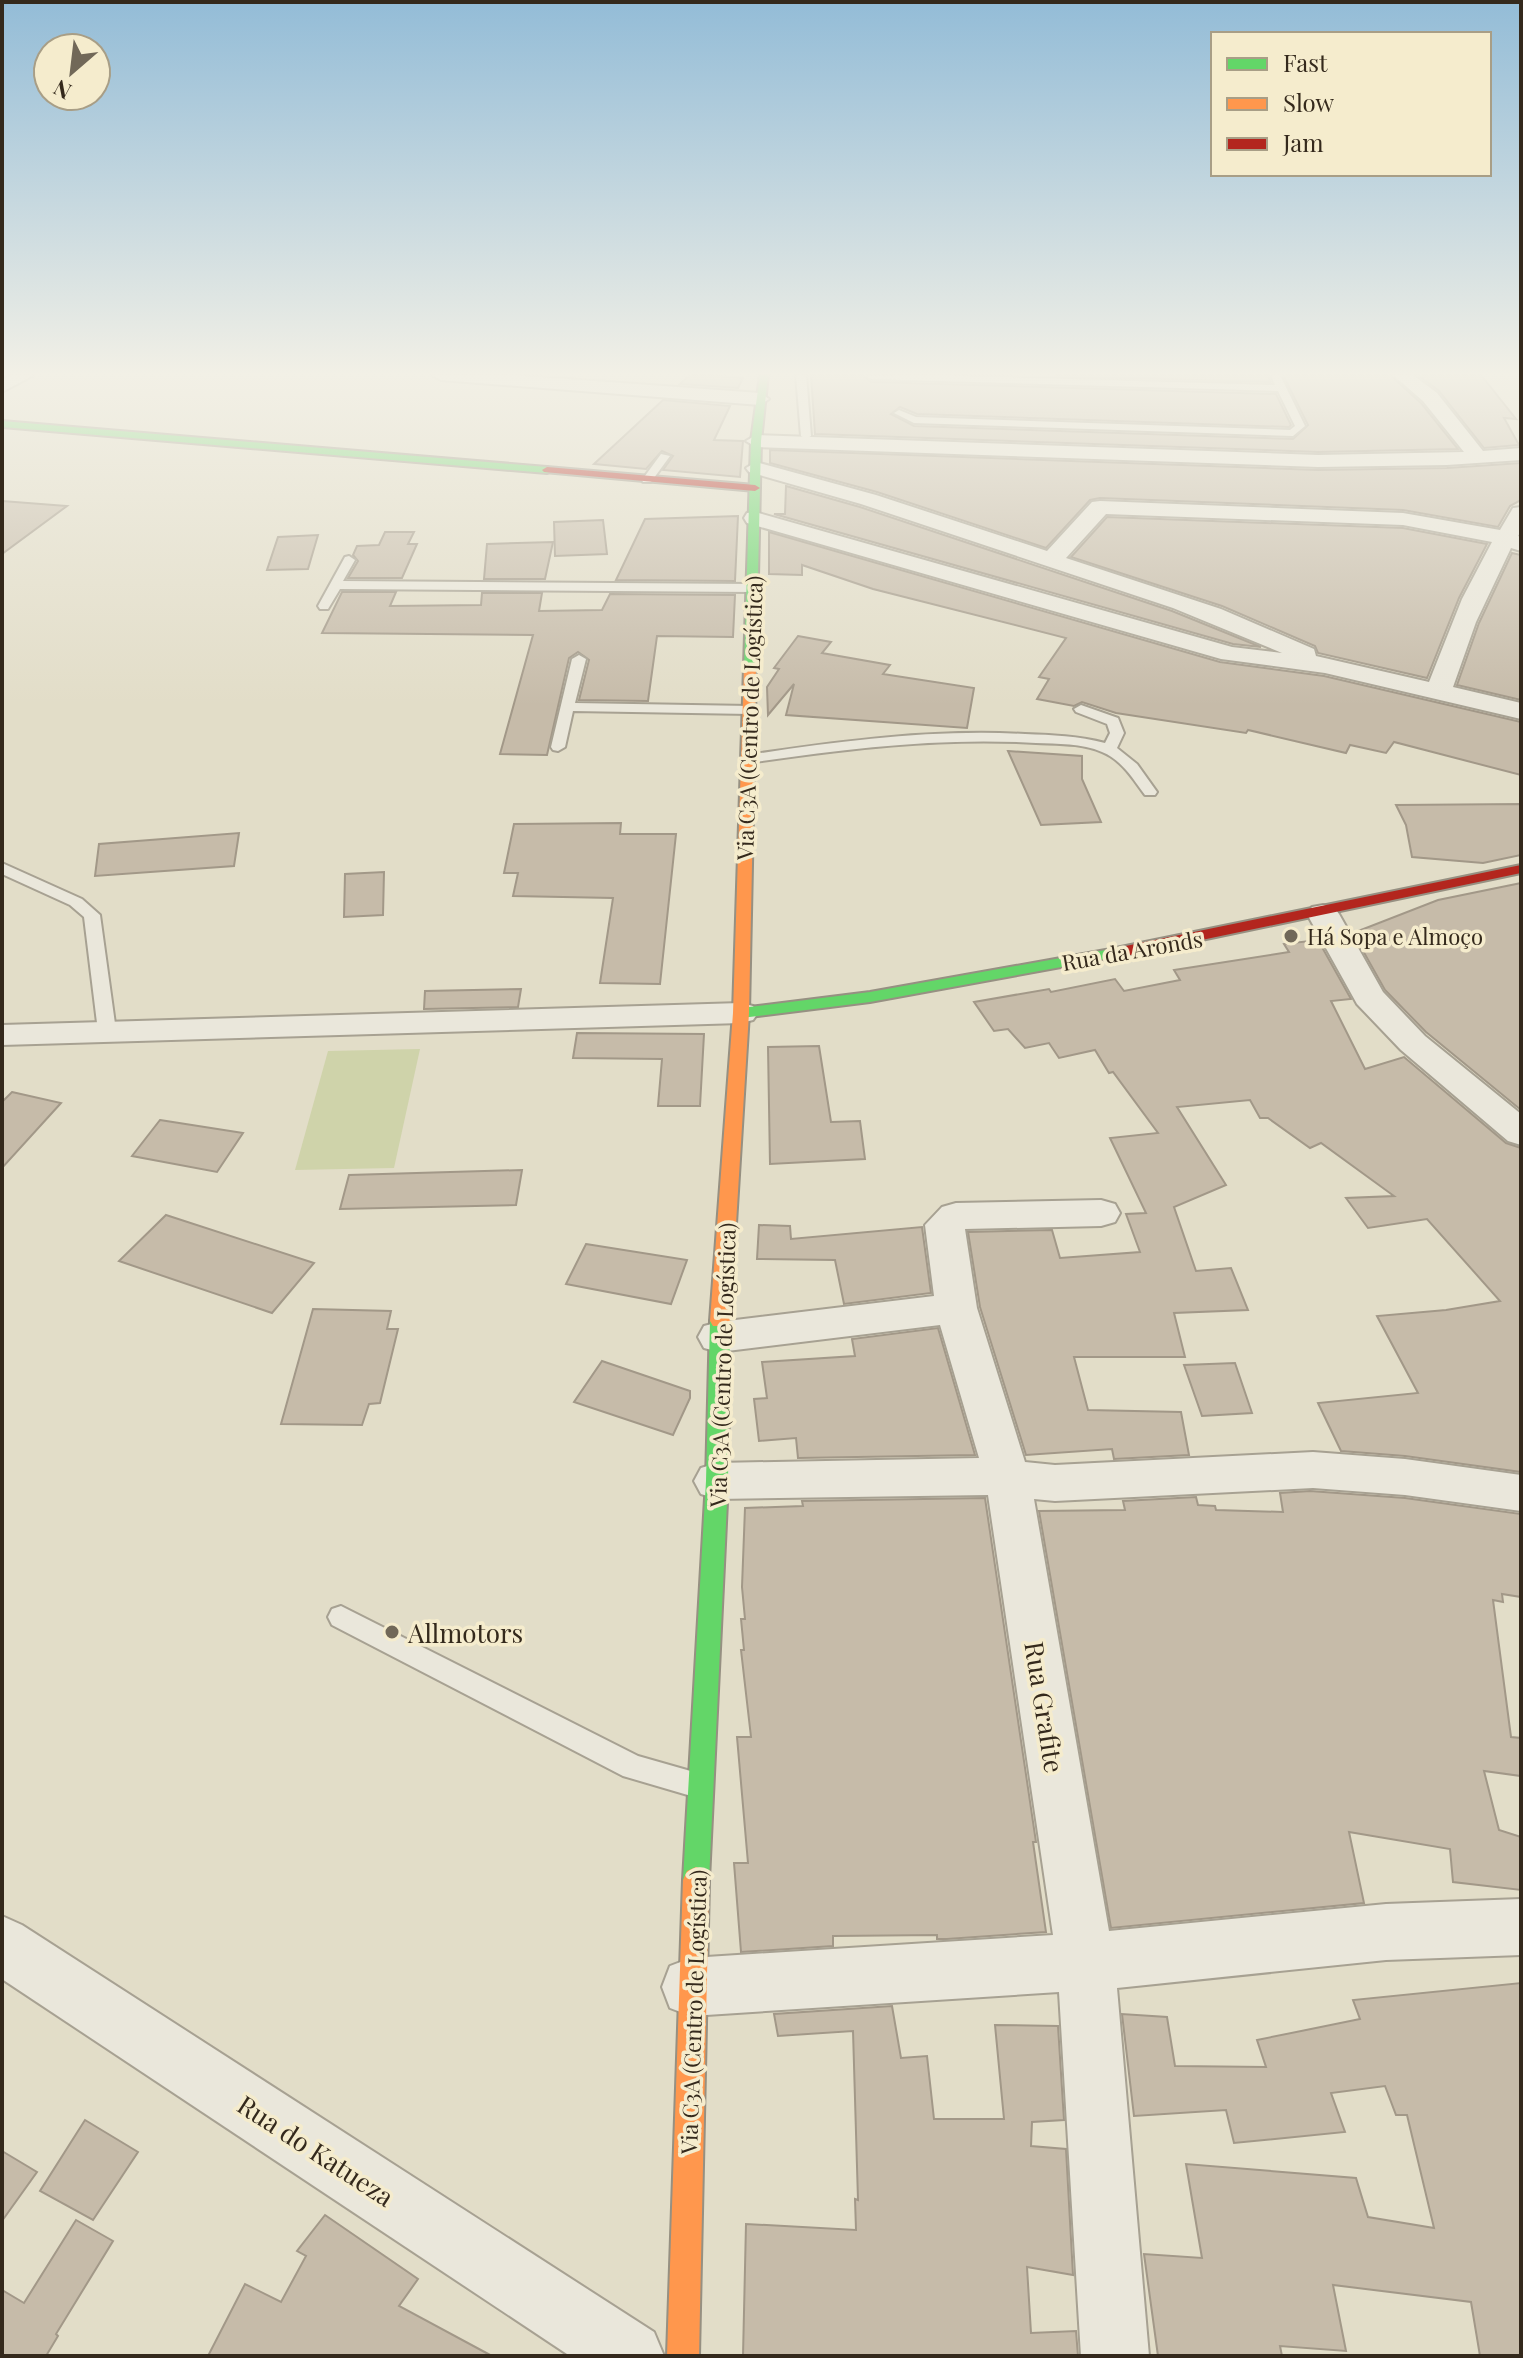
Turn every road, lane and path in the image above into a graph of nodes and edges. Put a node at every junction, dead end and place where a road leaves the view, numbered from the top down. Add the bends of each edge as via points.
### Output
1 (755, 485) edge
2 (822, 485) edge
3 (1099, 485) edge
4 (1100, 507) junction
5 (1521, 513) edge
6 (755, 518) junction
7 (1513, 542) edge
8 (349, 560) dead end
9 (1051, 560) junction
10 (335, 585) junction
11 (753, 588) junction
12 (324, 606) dead end
13 (579, 659) dead end
14 (1325, 665) junction
15 (1439, 691) junction
16 (568, 707) junction
17 (1081, 709) dead end
18 (750, 710) junction
19 (1521, 711) edge
20 (558, 747) dead end
21 (1109, 749) junction
22 (748, 759) junction
23 (1150, 792) dead end
24 (2, 868) edge
25 (1521, 869) edge
26 (1323, 914) junction
27 (741, 1013) junction
28 (107, 1031) junction
29 (2, 1035) edge
30 (1521, 1133) edge
31 (1101, 1213) dead end
32 (956, 1308) junction
33 (719, 1337) junction
34 (1008, 1479) junction
35 (717, 1481) junction
36 (1521, 1493) edge
37 (341, 1617) dead end
38 (702, 1786) junction
39 (1521, 1927) edge
40 (2, 1945) edge
41 (1086, 1962) junction
42 (691, 1987) junction
43 (630, 2356) edge
44 (683, 2356) edge
45 (1115, 2356) edge

1 - 6 street, Via C3A (Centro de Logística)
2 - 9 street
3 - 4 street
4 - 7 street via 1403,519
4 - 9 street
5 - 7 street
6 - 11 street, Via C3A (Centro de Logística)
6 - 14 street via 1230,654
7 - 15 street via 1458,631
8 - 10 lane
9 - 14 street via 1250,628
10 - 11 lane
10 - 12 lane
11 - 18 street, Via C3A (Centro de Logística)
13 - 16 lane
14 - 15 street
15 - 19 street
16 - 18 lane
16 - 20 lane
17 - 21 lane via 1113,721 1117,733
18 - 22 street, Via C3A (Centro de Logística)
21 - 22 lane via 1071,741 949,736
21 - 23 lane via 1128,762
22 - 27 street, Via C3A (Centro de Logística)
24 - 28 lane via 76,902 92,915
25 - 26 street, Rua da Aronds
26 - 27 street, Rua da Aronds via 940,985
26 - 30 street via 1369,997 1413,1043
27 - 28 street
27 - 33 street, Via C3A (Centro de Logística)
28 - 29 street
31 - 32 street, Rua Grafite via 949,1219 945,1225
32 - 33 street
32 - 34 street, Rua Grafite
33 - 35 street, Via C3A (Centro de Logística)
34 - 35 street
34 - 36 street via 1055,1483 1313,1470
34 - 41 street, Rua Grafite
35 - 38 street, Via C3A (Centro de Logística)
37 - 38 lane via 633,1767
38 - 42 street, Via C3A (Centro de Logística)
39 - 41 street via 1386,1932
40 - 43 street, Rua do Katueza
41 - 42 street
41 - 45 street, Rua Grafite
42 - 44 street, Via C3A (Centro de Logística)

